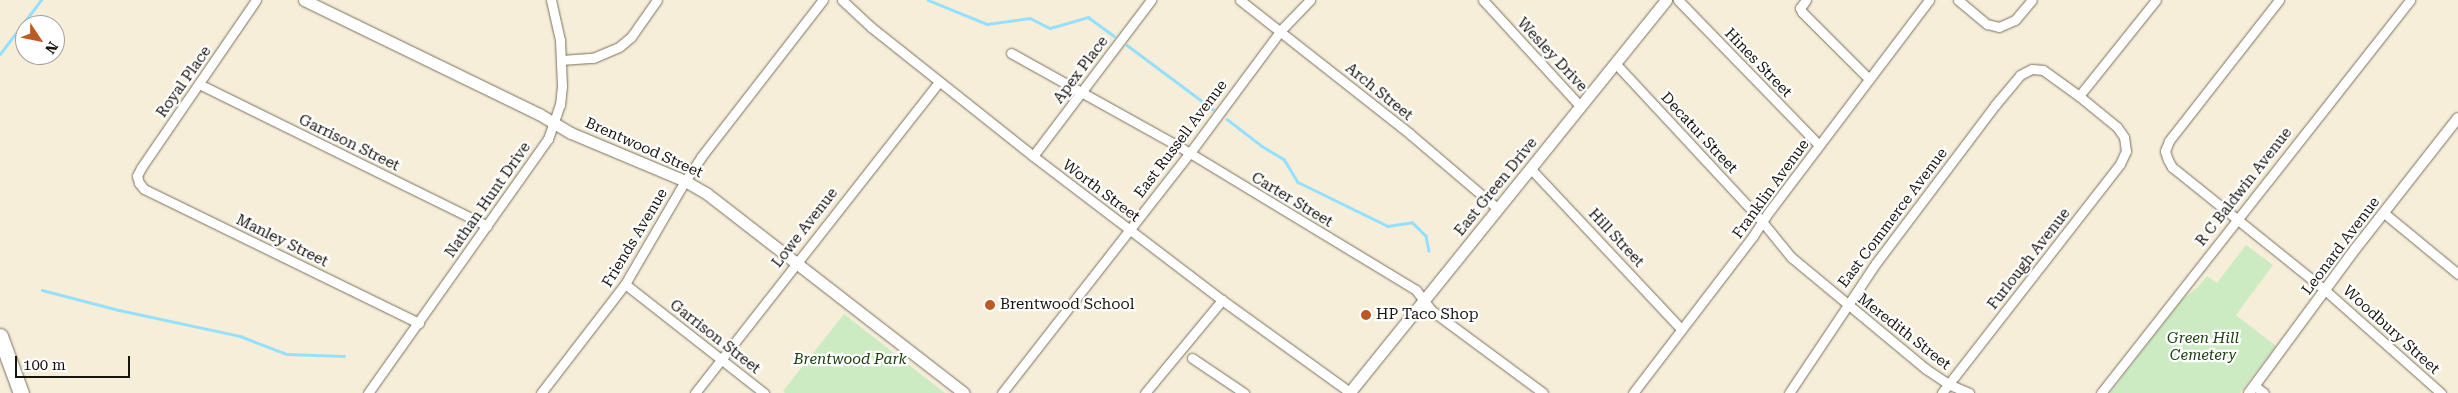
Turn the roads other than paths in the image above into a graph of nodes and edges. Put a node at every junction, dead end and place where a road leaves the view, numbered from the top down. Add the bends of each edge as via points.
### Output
1 (256, 0) edge
2 (304, 0) edge
3 (551, 0) edge
4 (656, 0) edge
5 (823, 0) edge
6 (842, 0) edge
7 (1151, 0) edge
8 (1240, 0) edge
9 (1310, 0) edge
10 (1483, 0) edge
11 (1666, 0) edge
12 (1678, 0) edge
13 (1806, 0) edge
14 (1929, 0) edge
15 (1958, 0) edge
16 (2032, 0) edge
17 (2156, 0) edge
18 (2410, 0) edge
19 (2275, 2) edge
20 (1280, 30) junction
21 (1011, 53) dead end
22 (561, 60) junction
23 (1616, 63) junction
24 (1870, 79) junction
25 (939, 82) junction
26 (200, 84) junction
27 (1082, 91) junction
28 (2079, 96) junction
29 (1580, 106) junction
30 (2458, 118) edge
31 (554, 123) junction
32 (1819, 145) junction
33 (1189, 154) junction
34 (1033, 156) junction
35 (1530, 168) junction
36 (138, 180) joint
37 (685, 181) junction
38 (1498, 208) junction
39 (2384, 213) junction
40 (2237, 218) junction
41 (1762, 223) junction
42 (487, 226) junction
43 (1130, 230) junction
44 (796, 261) junction
45 (2457, 272) edge
46 (626, 284) junction
47 (2326, 291) junction
48 (1222, 300) junction
49 (1423, 300) junction
50 (1847, 304) junction
51 (419, 323) junction
52 (1681, 329) junction
53 (0, 336) edge
54 (1192, 358) dead end
55 (721, 360) junction
56 (0, 362) edge
57 (1948, 384) junction
58 (2252, 389) edge
59 (17, 393) edge
60 (21, 393) edge
61 (368, 393) edge
62 (541, 393) edge
63 (695, 393) edge
64 (764, 393) edge
65 (964, 393) edge
66 (1002, 393) edge
67 (1145, 393) edge
68 (1244, 393) edge
69 (1350, 393) edge
70 (1543, 393) edge
71 (1633, 393) edge
72 (1789, 393) edge
73 (1942, 393) edge
74 (1969, 393) edge
75 (2101, 393) edge
76 (2264, 393) edge
77 (2441, 393) edge

1 - 26 street, Royal Place
2 - 31 main road, Brentwood Street
3 - 22 street, Nathan Hunt Drive
4 - 22 street via 631,37 619,47 593,58
5 - 37 street, Friends Avenue
6 - 25 street, Worth Street via 871,28
7 - 27 street, Apex Place
8 - 20 street, Arch Street
9 - 20 street, East Russell Avenue
10 - 29 street, Wesley Drive
11 - 23 main road, East Green Drive
12 - 32 street, Hines Street
13 - 24 street via 1800,8 1802,12
14 - 24 street, Franklin Avenue
15 - 16 street via 1987,24 1999,27 2015,20
17 - 28 street
18 - 40 street, R C Baldwin Avenue
19 - 40 street, Woodbury Street via 2169,141 2166,151 2172,167
20 - 33 street, East Russell Avenue
20 - 38 street, Arch Street
21 - 27 street, Carter Street
22 - 31 street, Nathan Hunt Drive via 562,86
23 - 29 main road, East Green Drive
23 - 41 street, Decatur Street
24 - 32 street, Franklin Avenue
25 - 34 street, Worth Street
25 - 44 street, Lowe Avenue
26 - 36 street, Royal Place via 141,168
26 - 42 street, Garrison Street
27 - 33 street, Carter Street
27 - 34 street, Apex Place
28 - 50 street, East Commerce Avenue via 2043,70 2032,69 2020,74
28 - 57 street, Furlough Avenue via 2118,127 2124,137 2126,151 2120,164
29 - 35 main road, East Green Drive
30 - 39 street, Leonard Avenue
31 - 37 main road, Brentwood Street
31 - 42 street, Nathan Hunt Drive via 548,140
32 - 41 street, Franklin Avenue
33 - 43 street, East Russell Avenue
33 - 49 street, Carter Street via 1416,290
34 - 43 street, Worth Street
35 - 38 main road, East Green Drive
35 - 52 street, Hill Street
36 - 51 street, Manley Street via 144,189
37 - 44 main road, Brentwood Street via 721,202
37 - 46 street, Friends Avenue
38 - 49 main road, East Green Drive
39 - 45 street
39 - 47 street, Leonard Avenue
40 - 47 street, Woodbury Street
40 - 75 street, R C Baldwin Avenue
41 - 50 street, Meredith Street via 1791,257
41 - 52 street, Franklin Avenue
42 - 51 street, Nathan Hunt Drive
43 - 48 street, Worth Street
43 - 66 street, East Russell Avenue
44 - 55 street, Lowe Avenue
44 - 65 main road, Brentwood Street
46 - 55 street, Garrison Street
46 - 62 street, Friends Avenue
47 - 58 street, Leonard Avenue
47 - 77 street, Woodbury Street
48 - 67 street
48 - 69 street, Worth Street
49 - 69 main road, East Green Drive
49 - 70 street, Carter Street via 1431,310
50 - 57 street, Meredith Street
50 - 72 street, East Commerce Avenue
51 - 61 street, Nathan Hunt Drive
52 - 71 street, Franklin Avenue
53 - 60 highway
54 - 68 street
55 - 63 street, Lowe Avenue
55 - 64 street, Garrison Street
56 - 59 highway
57 - 73 street, Furlough Avenue
57 - 74 street, Meredith Street
58 - 76 street

